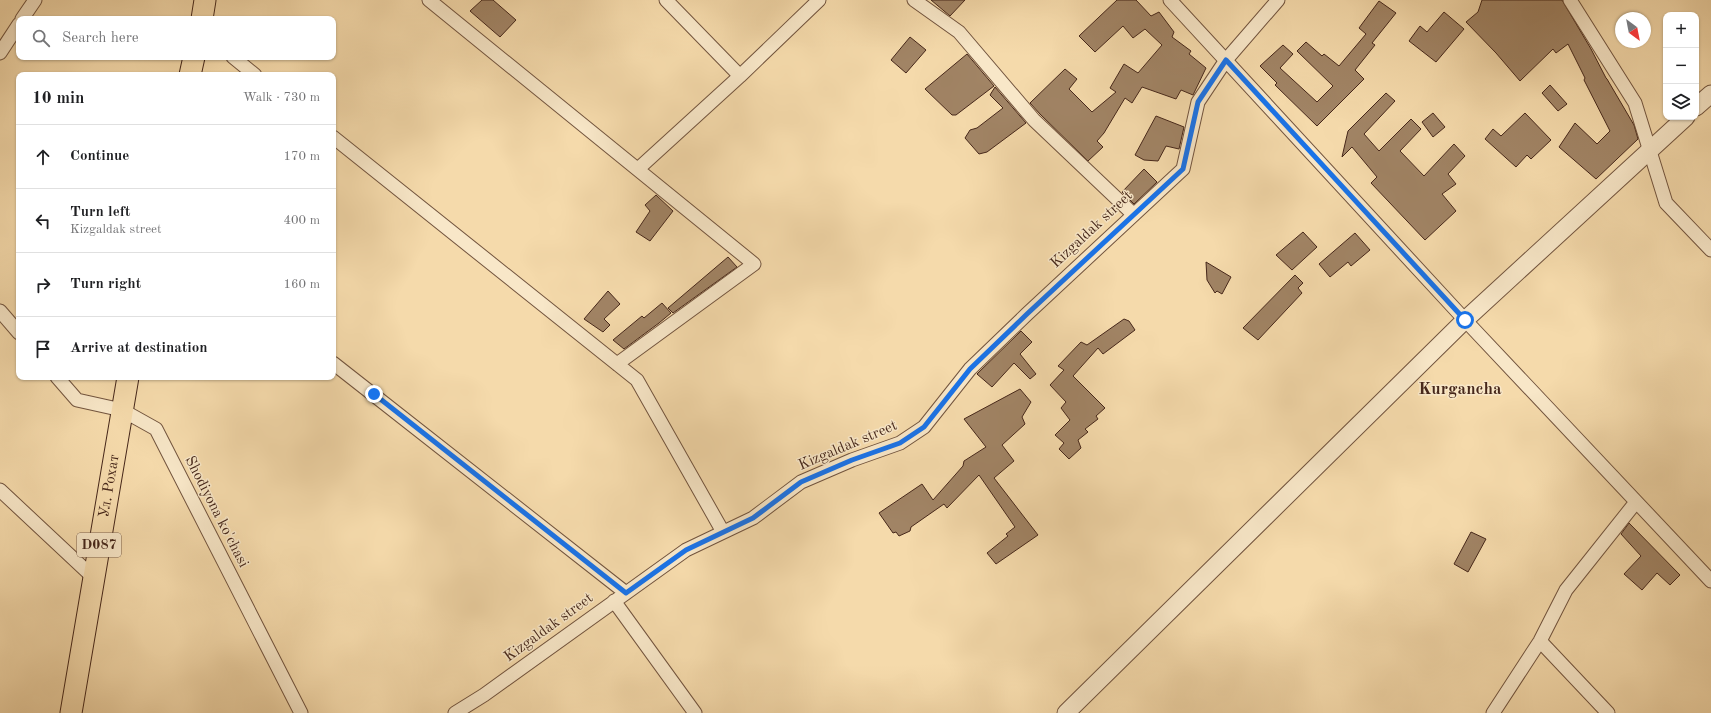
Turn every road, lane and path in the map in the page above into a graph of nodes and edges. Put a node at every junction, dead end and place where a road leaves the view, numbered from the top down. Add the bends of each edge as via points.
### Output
1 (35, 0) edge
2 (205, 0) edge
3 (429, 0) edge
4 (666, 0) edge
5 (819, 0) edge
6 (914, 0) edge
7 (1170, 0) edge
8 (1278, 0) edge
9 (1570, 0) edge
10 (24, 16) edge
11 (202, 16) edge
12 (16, 29) edge
13 (0, 53) edge
14 (193, 60) edge
15 (237, 60) edge
16 (1226, 60) junction
17 (191, 72) edge
18 (251, 72) edge
19 (740, 76) junction
20 (1711, 94) edge
21 (1699, 105) edge
22 (1683, 120) edge
23 (336, 139) edge
24 (1650, 150) junction
25 (638, 169) junction
26 (1133, 214) junction
27 (1711, 250) edge
28 (0, 311) edge
29 (1465, 320) junction
30 (16, 330) edge
31 (617, 364) junction
32 (336, 365) edge
33 (60, 380) edge
34 (127, 380) edge
35 (122, 410) junction
36 (0, 490) edge
37 (1636, 502) junction
38 (723, 532) junction
39 (94, 578) junction
40 (1711, 581) edge
41 (626, 593) junction
42 (614, 602) junction
43 (1540, 641) junction
44 (475, 708) edge
45 (71, 713) edge
46 (301, 713) edge
47 (455, 713) edge
48 (696, 713) edge
49 (1066, 713) edge
50 (1493, 713) edge
51 (1608, 713) edge

1 - 10 street
2 - 11 main road
3 - 25 street
4 - 19 street
5 - 19 street
6 - 26 street via 959,32 1034,120
7 - 16 street
8 - 16 street, Kizgaldak street
9 - 24 street via 1635,103
12 - 13 street
14 - 17 main road
15 - 18 street
16 - 26 street, Kizgaldak street via 1198,102 1183,169
16 - 29 street
19 - 25 street
20 - 21 street
22 - 24 street
23 - 31 street
24 - 27 street via 1666,203
24 - 29 street
25 - 31 street via 754,264
26 - 38 street, Kizgaldak street via 970,369 924,427 900,443 801,482 753,518
28 - 30 street
29 - 37 street
29 - 49 street
31 - 38 street via 637,380
32 - 41 street
33 - 35 street, Shodiyona ko'chasi via 77,400
34 - 35 main road, Ул. Рохат / D087
35 - 39 main road, Ул. Рохат / D087
35 - 46 street, Shodiyona ko'chasi via 156,429
36 - 39 street
37 - 40 street
37 - 43 street via 1566,590
38 - 41 street, Kizgaldak street via 686,550
39 - 45 main road, Ул. Рохат / D087
41 - 42 street, Kizgaldak street
42 - 44 street, Kizgaldak street
42 - 48 street
43 - 50 street
43 - 51 street
44 - 47 street, Kizgaldak street

